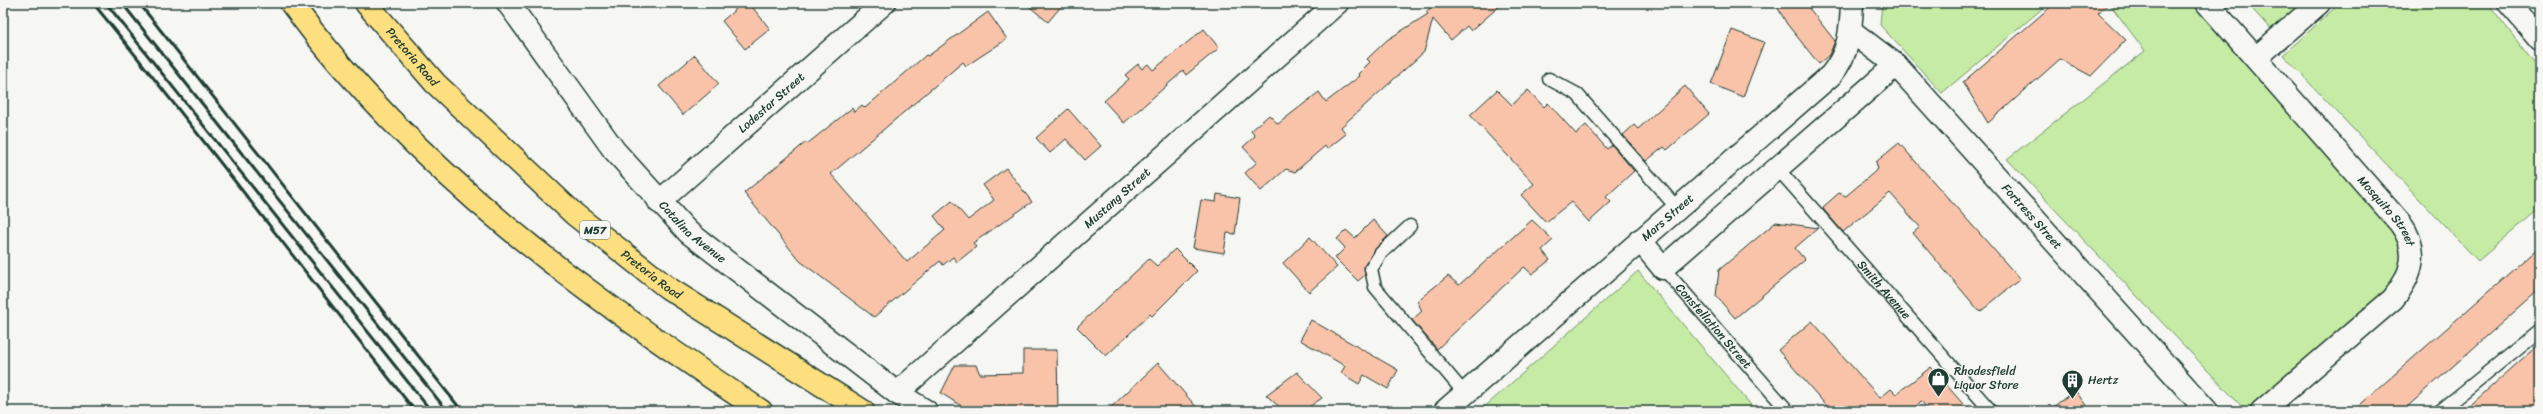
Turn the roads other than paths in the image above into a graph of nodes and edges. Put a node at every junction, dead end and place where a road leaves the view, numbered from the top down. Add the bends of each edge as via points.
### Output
1 (291, 3) edge
2 (366, 3) edge
3 (508, 3) edge
4 (884, 3) edge
5 (1337, 3) edge
6 (1852, 3) edge
7 (2207, 3) edge
8 (2319, 3) edge
9 (2509, 3) edge
10 (1851, 31) junction
11 (2540, 39) edge
12 (2256, 58) junction
13 (1896, 65) junction
14 (1549, 79) dead end
15 (1777, 168) junction
16 (659, 202) junction
17 (1677, 208) junction
18 (1410, 226) dead end
19 (1640, 240) junction
20 (1663, 268) junction
21 (2540, 330) edge
22 (897, 393) junction
23 (1465, 394) junction
24 (761, 411) edge
25 (863, 411) edge
26 (926, 411) edge
27 (1445, 411) edge
28 (1788, 411) edge
29 (1990, 411) edge
30 (2207, 411) edge
31 (2262, 411) edge
32 (2440, 411) edge

1 - 24 main road via 322,45 392,124 443,172 533,250 629,322
2 - 25 main road, Pretoria Road / M57 via 435,83 574,214 668,288
3 - 16 street, Catalina Avenue via 614,150
4 - 16 street, Lodestar Street
5 - 22 street, Mustang Street
6 - 10 street, Mars Street
7 - 12 street, Mosquito Street
8 - 12 street
9 - 11 street
10 - 13 street, Fortress Street
10 - 17 street, Mars Street via 1846,50 1831,75
12 - 31 street, Mosquito Street via 2400,223 2411,242 2412,252 2410,270 2404,286 2393,299
13 - 15 street
13 - 30 street, Fortress Street
14 - 17 lane via 1576,94
15 - 20 street
15 - 29 lane, Smith Avenue
16 - 22 street, Catalina Avenue via 688,232 717,256
17 - 19 street, Mars Street
18 - 23 lane via 1381,253 1371,269 1375,287
19 - 20 street, Constellation Street
19 - 23 street, Mars Street
20 - 28 lane, Constellation Street
21 - 32 lane
22 - 26 street, Catalina Avenue
23 - 27 street, Mars Street

